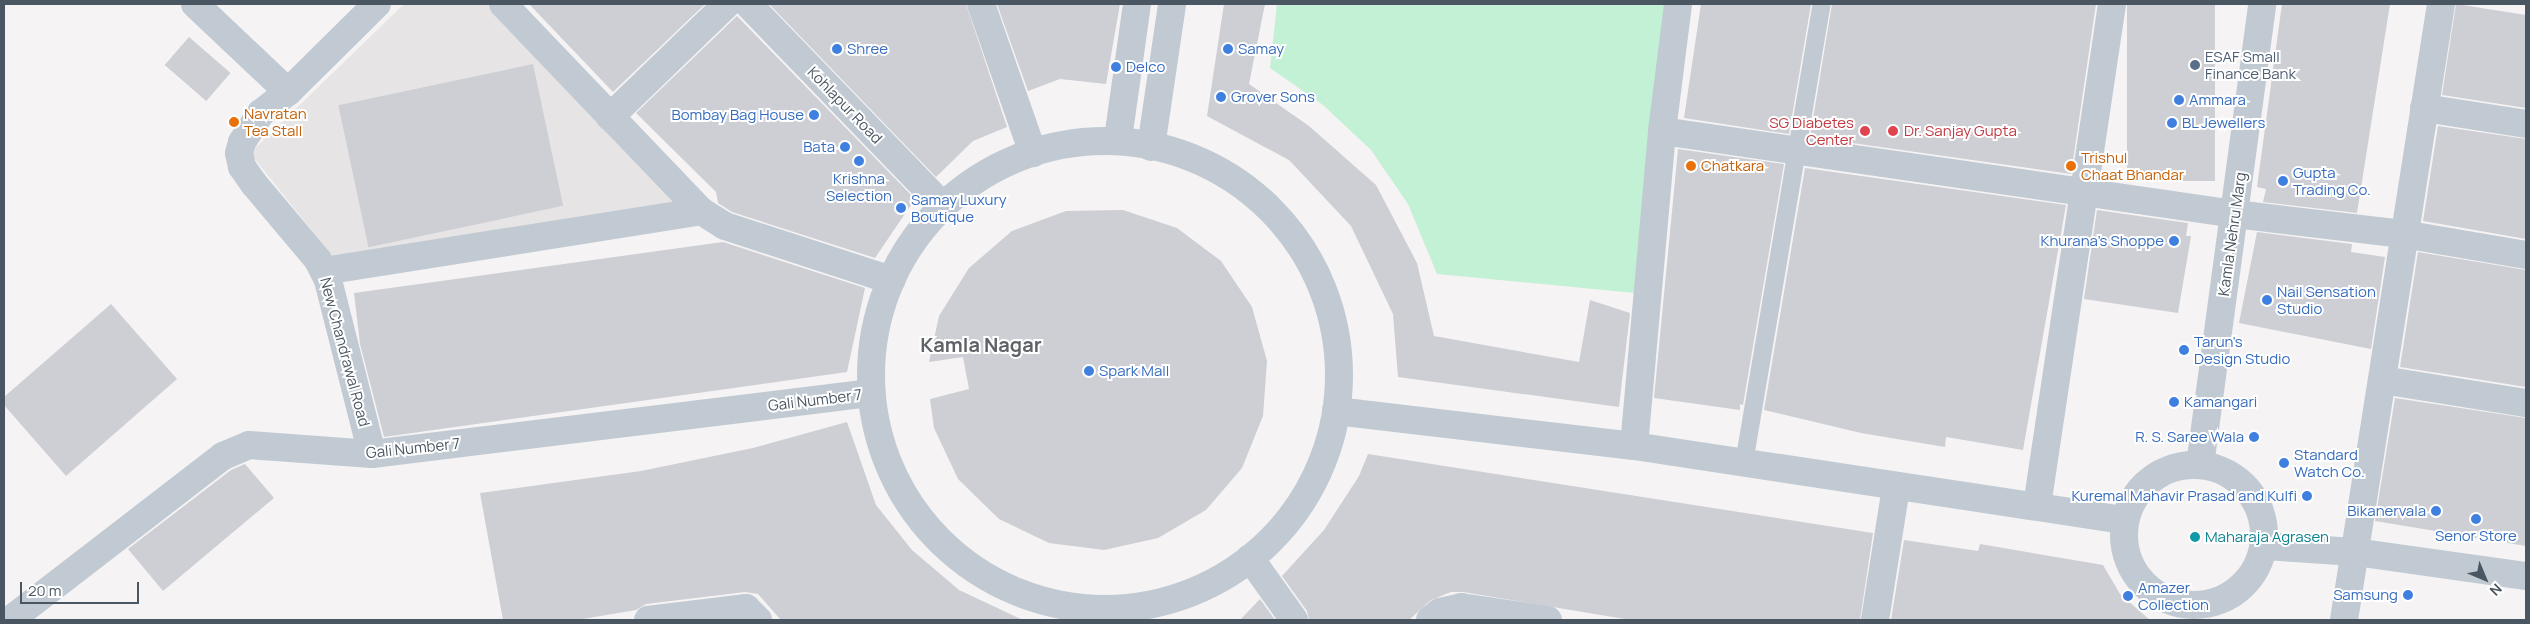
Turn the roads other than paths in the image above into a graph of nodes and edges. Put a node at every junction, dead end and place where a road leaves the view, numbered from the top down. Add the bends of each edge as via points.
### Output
1 (195, 4) edge
2 (377, 4) edge
3 (503, 4) edge
4 (727, 4) edge
5 (748, 4) edge
6 (981, 4) edge
7 (1137, 4) edge
8 (1172, 4) edge
9 (1678, 4) edge
10 (1822, 4) edge
11 (2112, 4) edge
12 (2262, 4) edge
13 (2441, 4) edge
14 (288, 92) junction
15 (2424, 108) junction
16 (610, 117) junction
17 (2526, 124) edge
18 (1662, 131) junction
19 (1118, 139) junction
20 (1151, 147) junction
21 (1797, 149) junction
22 (1033, 153) junction
23 (2085, 191) junction
24 (943, 206) junction
25 (701, 211) junction
26 (2235, 214) junction
27 (2404, 234) junction
28 (2526, 255) edge
29 (324, 271) junction
30 (891, 280) junction
31 (2382, 380) junction
32 (871, 393) junction
33 (2526, 403) edge
34 (1336, 411) junction
35 (1634, 446) junction
36 (372, 454) junction
37 (1744, 463) junction
38 (2200, 465) junction
39 (1896, 486) junction
40 (2037, 506) junction
41 (2125, 520) junction
42 (2264, 546) junction
43 (2355, 552) junction
44 (1250, 558) junction
45 (2526, 576) edge
46 (2179, 612) edge
47 (1057, 613) edge
48 (10, 620) edge
49 (648, 620) edge
50 (758, 620) edge
51 (1294, 620) edge
52 (1430, 620) edge
53 (1548, 620) edge
54 (1875, 620) edge
55 (2344, 620) edge

1 - 14 street
2 - 14 street, New Chandrawal Road
3 - 16 street
4 - 16 street
5 - 24 street, Kohlapur Road
6 - 22 street
7 - 19 street
8 - 20 street
9 - 18 street
10 - 21 lane
11 - 23 street
12 - 26 street, Kamla Nehru Marg
13 - 15 street
14 - 29 street, New Chandrawal Road via 261,113 242,142 242,167
15 - 17 street
15 - 27 street
16 - 25 street
18 - 21 street
18 - 35 street
19 - 20 street
19 - 22 street via 1055,146
20 - 34 street via 1179,152 1217,169 1252,191 1281,220 1305,253 1324,290 1335,330 1339,370
21 - 23 street
21 - 37 lane
22 - 24 street via 976,180
23 - 26 street
23 - 40 street
24 - 30 street via 905,253
25 - 29 street
25 - 30 street via 725,226
26 - 27 street
26 - 38 street, Kamla Nehru Marg
27 - 28 street
27 - 31 street
29 - 36 street, New Chandrawal Road
30 - 32 street via 878,317
31 - 33 street
31 - 43 street
32 - 36 street, Gali Number 7
32 - 47 street via 878,436 893,476 915,514 944,546 978,573
34 - 35 street
34 - 44 street via 1328,445 1298,507
35 - 37 street
36 - 48 street, Gali Number 7 via 249,445 222,456
37 - 39 street
38 - 41 street via 2170,469 2144,485 2132,501
38 - 42 street via 2222,471 2242,483 2256,501 2263,523
39 - 40 street
39 - 54 street
40 - 41 street
41 - 46 street via 2124,543 2129,564 2138,577
42 - 43 street
42 - 46 street via 2256,567 2243,585 2224,598
43 - 45 street
43 - 55 street
44 - 47 street via 1216,581 1178,597 1147,605
44 - 51 street
49 - 50 street via 746,608
52 - 53 street via 1440,612 1461,607

